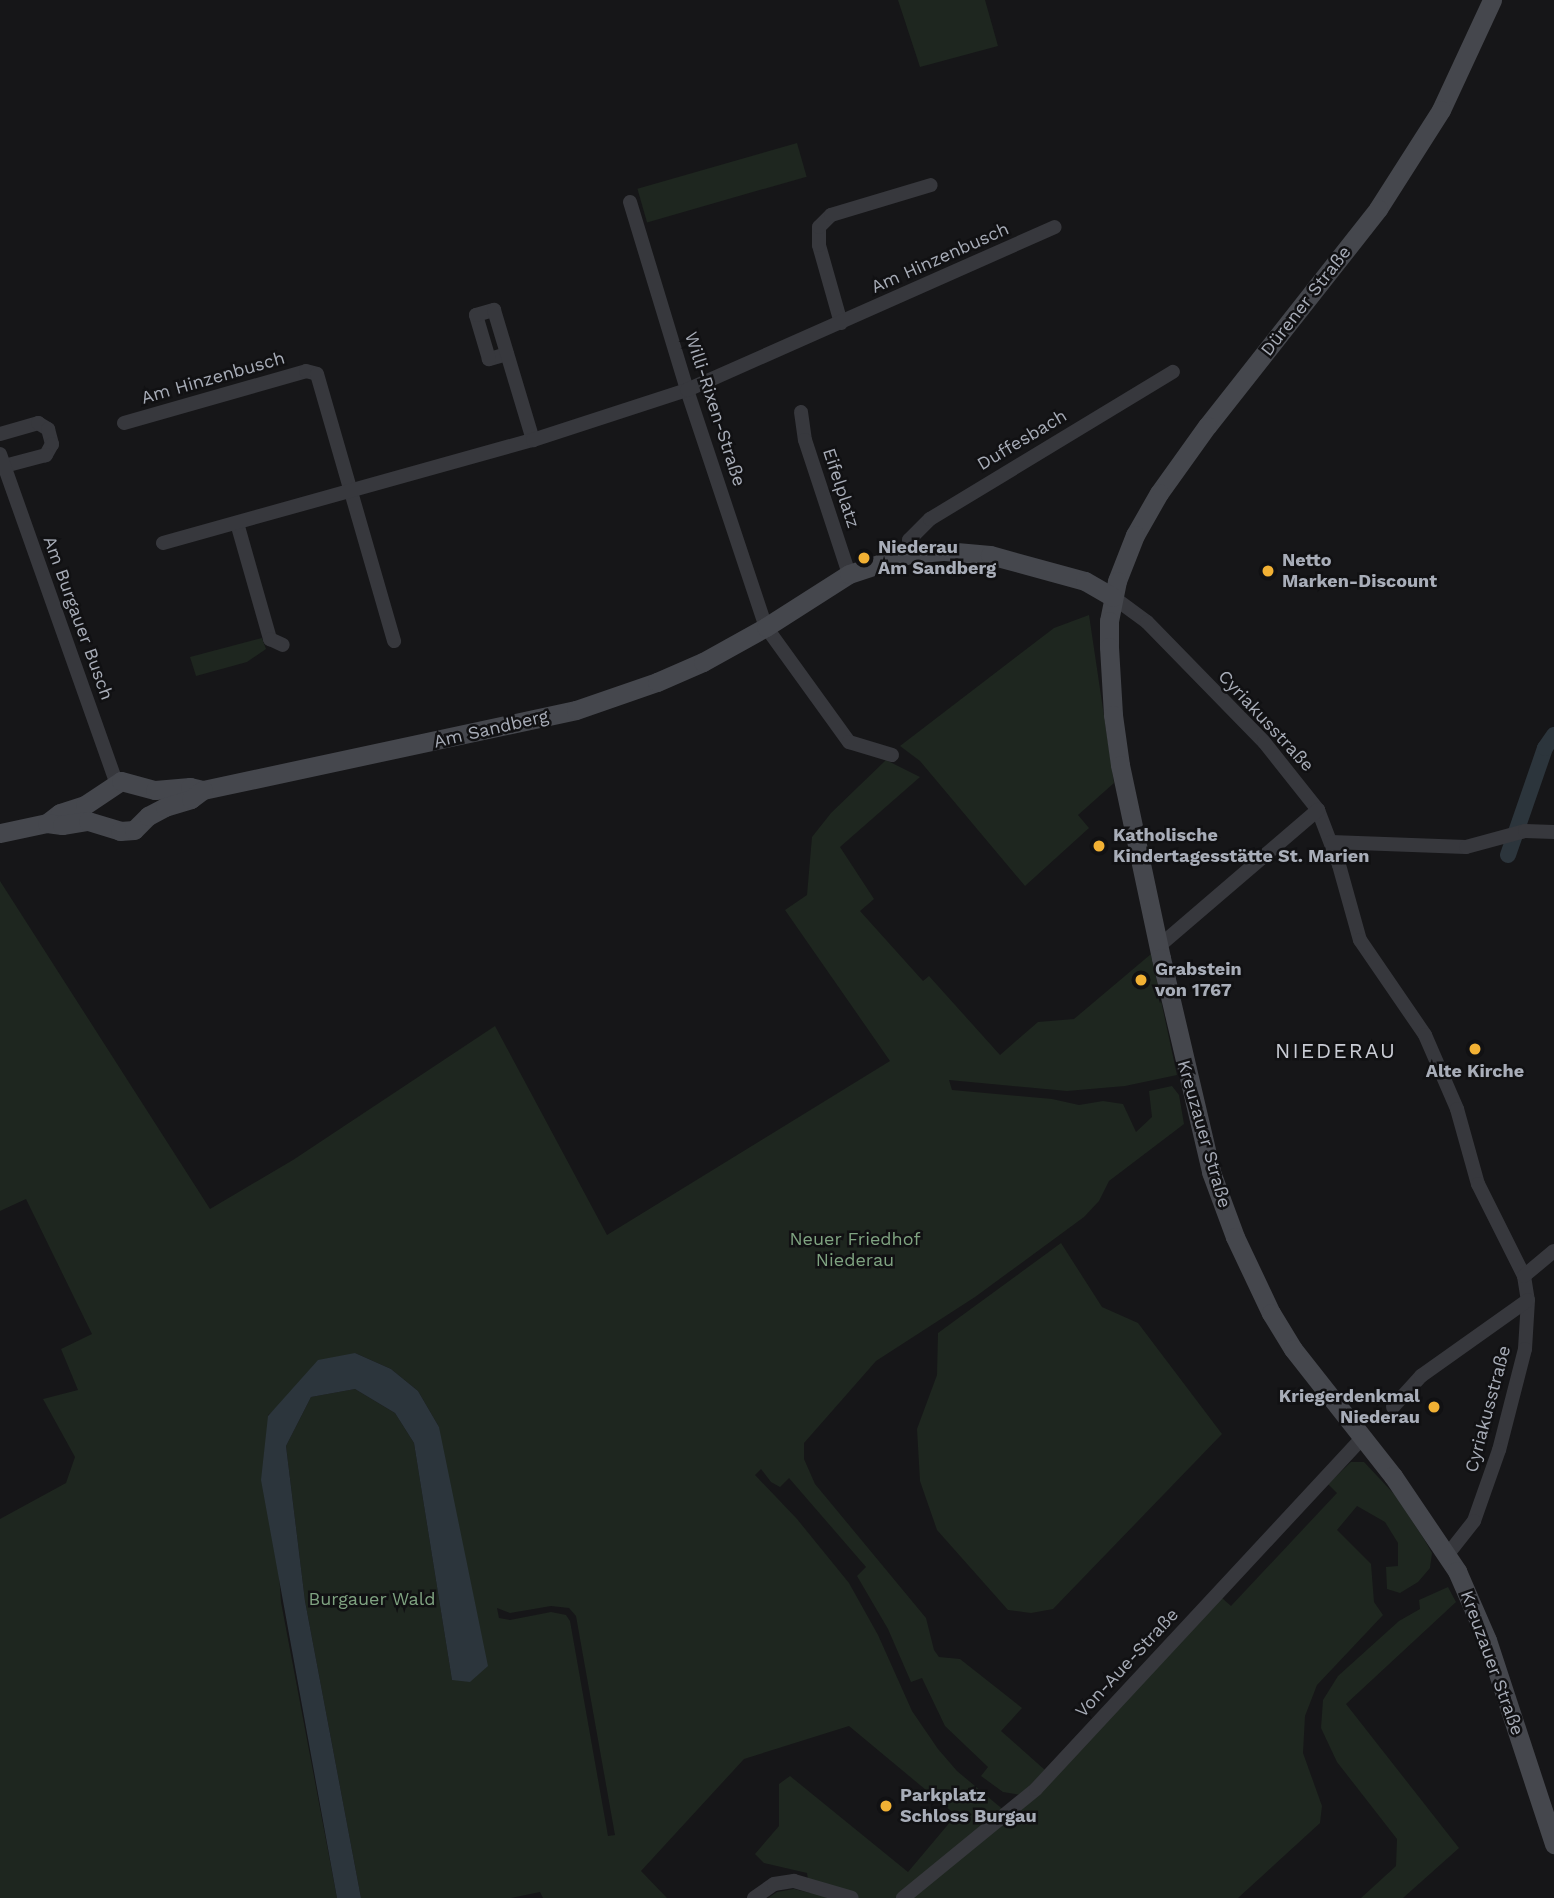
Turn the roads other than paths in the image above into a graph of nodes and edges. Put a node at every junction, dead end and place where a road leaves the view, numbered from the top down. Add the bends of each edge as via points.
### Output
1 (1492, 0) edge
2 (931, 185) dead end
3 (630, 202) dead end
4 (1054, 227) dead end
5 (841, 323) junction
6 (507, 354) dead end
7 (1173, 372) dead end
8 (687, 390) junction
9 (801, 412) dead end
10 (124, 423) dead end
11 (0, 434) edge
12 (533, 440) junction
13 (2, 460) edge
14 (351, 491) junction
15 (237, 523) junction
16 (163, 543) dead end
17 (909, 554) junction
18 (849, 574) junction
19 (1113, 597) junction
20 (766, 627) junction
21 (394, 641) dead end
22 (283, 645) dead end
23 (892, 755) dead end
24 (110, 786) junction
25 (142, 788) junction
26 (203, 790) junction
27 (1318, 810) junction
28 (148, 816) junction
29 (47, 823) junction
30 (108, 825) junction
31 (0, 832) edge
32 (1554, 832) edge
33 (1331, 842) junction
34 (1158, 947) junction
35 (1554, 1251) edge
36 (1524, 1276) junction
37 (1528, 1300) junction
38 (1393, 1407) dead end
39 (1363, 1437) junction
40 (1448, 1554) junction
41 (1554, 1844) edge
42 (754, 1898) edge
43 (852, 1898) edge
44 (903, 1898) edge

1 - 19 main road, Dürener Straße via 1441,110 1378,209 1159,493 1127,553
2 - 5 street via 831,215 820,227 819,245
3 - 8 street, Willi-Rixen-Straße
4 - 5 street, Am Hinzenbusch
5 - 8 street, Am Hinzenbusch
6 - 12 street
7 - 17 street, Duffesbach via 930,519 909,540
8 - 12 street, Am Hinzenbusch
8 - 20 street, Willi-Rixen-Straße
9 - 18 street, Eifelplatz via 805,440
10 - 14 street, Am Hinzenbusch via 313,372 320,380
11 - 13 street, Am Burgauer Busch via 38,423 48,429 52,444 46,454
12 - 14 street, Am Hinzenbusch
13 - 24 street, Am Burgauer Busch
14 - 15 street, Am Hinzenbusch
14 - 21 street, Am Hinzenbusch
15 - 16 street, Am Hinzenbusch
15 - 22 street via 270,639
17 - 18 main road, Am Sandberg
17 - 19 main road, Am Sandberg via 990,555 1085,581
18 - 20 main road, Am Sandberg
19 - 27 street, Cyriakusstraße via 1147,622 1264,741
19 - 34 main road, Kreuzauer Straße via 1109,621 1113,715
20 - 23 street via 849,742
20 - 26 main road, Am Sandberg via 657,682 576,710
24 - 25 main road via 129,781
24 - 29 main road via 85,805
24 - 30 main road via 100,812
25 - 26 main road
25 - 28 main road via 150,801
26 - 28 main road
27 - 33 street, Cyriakusstraße
27 - 34 street
28 - 30 main road via 134,830 120,831
29 - 30 main road
29 - 31 main road
32 - 33 street via 1525,831 1466,847
33 - 36 street, Cyriakusstraße via 1360,940 1425,1035 1457,1109 1478,1184
34 - 39 main road, Kreuzauer Straße via 1211,1172 1235,1237 1293,1349
35 - 36 street
36 - 37 street, Cyriakusstraße
37 - 38 street via 1421,1376
37 - 40 street, Cyriakusstraße via 1525,1349 1499,1450 1474,1521
39 - 40 main road, Kreuzauer Straße
39 - 44 street, Von-Aue-Straße via 1036,1789
40 - 41 main road, Kreuzauer Straße via 1487,1640
42 - 43 street via 774,1884 794,1881

